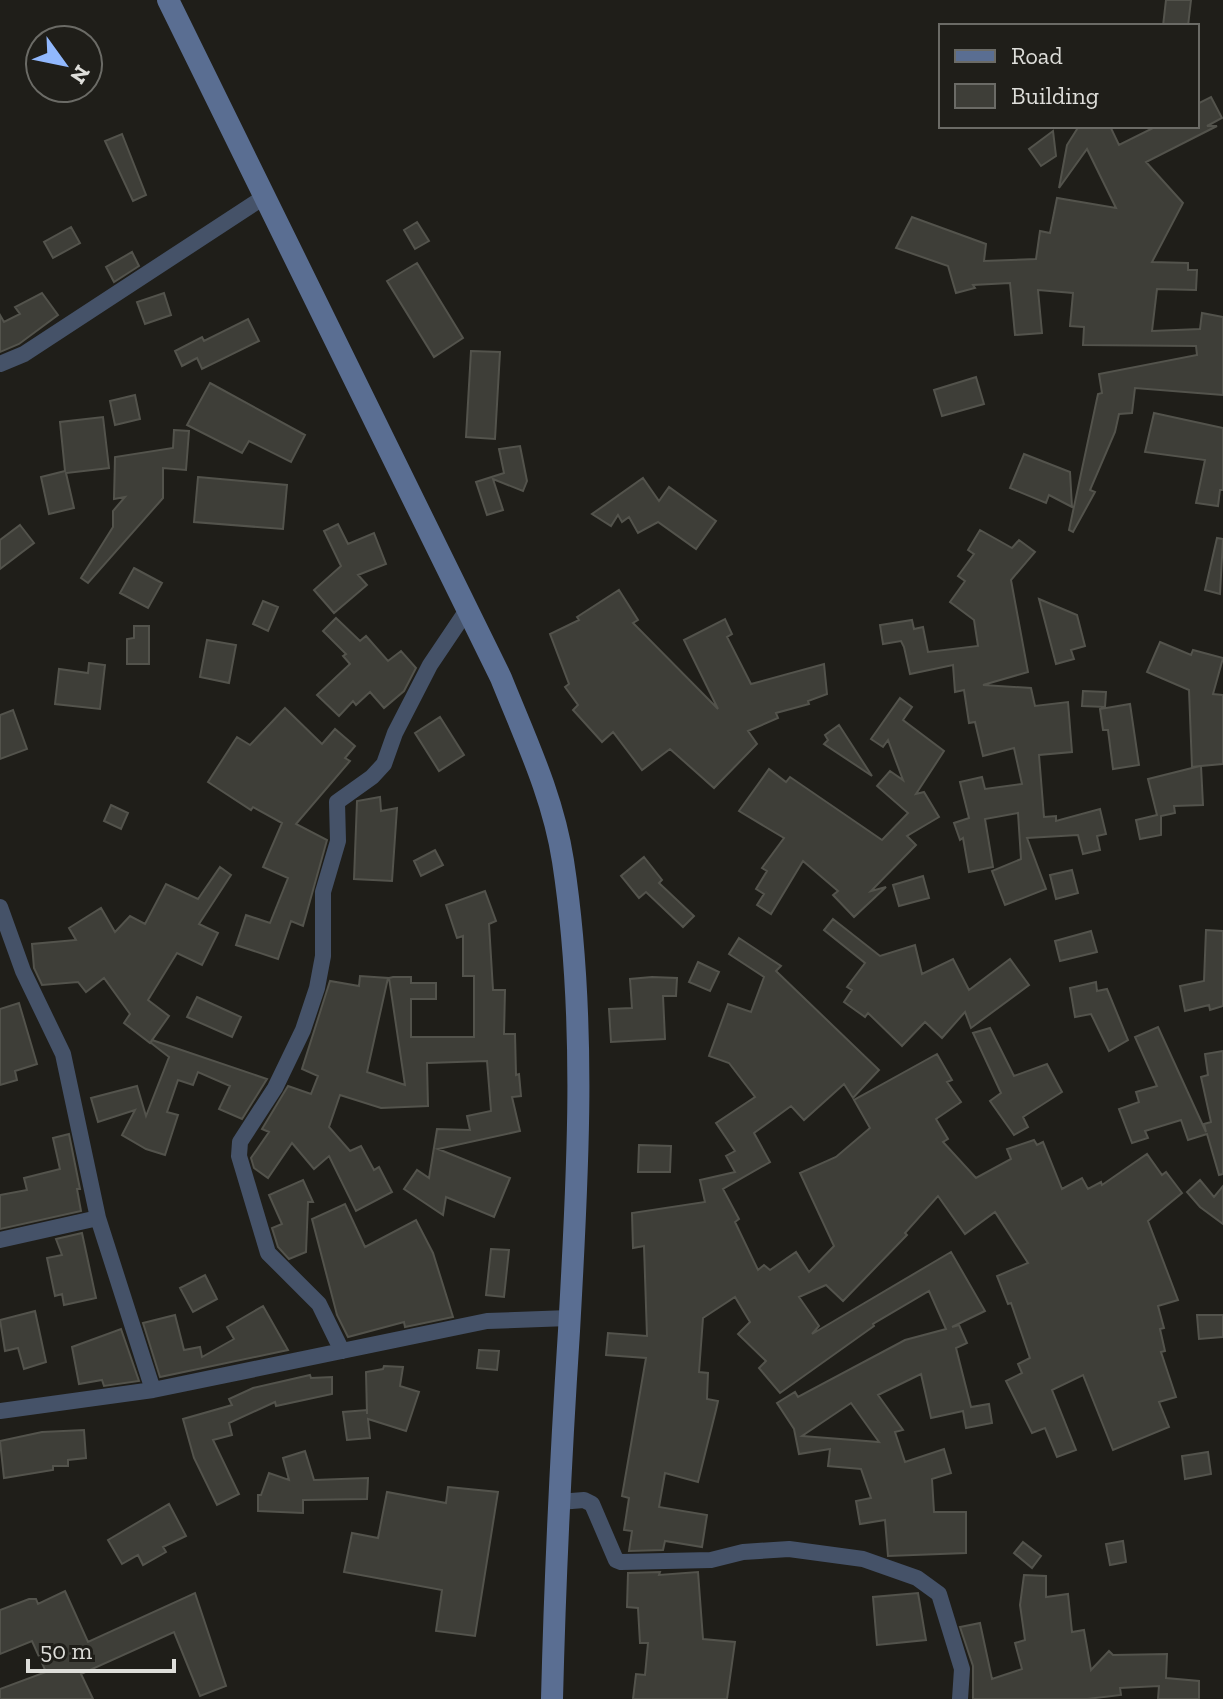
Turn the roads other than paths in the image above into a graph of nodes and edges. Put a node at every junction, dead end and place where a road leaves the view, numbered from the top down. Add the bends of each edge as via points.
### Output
1 (168, 0) edge
2 (264, 197) junction
3 (0, 364) edge
4 (467, 610) junction
5 (0, 907) edge
6 (98, 1218) junction
7 (0, 1240) edge
8 (569, 1318) junction
9 (342, 1351) junction
10 (153, 1390) junction
11 (0, 1411) edge
12 (559, 1502) junction
13 (552, 1699) edge
14 (960, 1699) edge

1 - 2 main road
2 - 3 street via 24,354
2 - 4 main road
4 - 8 main road via 544,782 563,859 581,1123
4 - 9 street via 430,665 384,764 337,802 338,841 323,892 317,988 286,1065 240,1142 247,1192 268,1253 319,1304
5 - 6 street via 23,971 63,1054
6 - 7 street
6 - 10 street
8 - 9 street via 487,1321
8 - 12 main road
9 - 10 street
10 - 11 street
12 - 13 main road
12 - 14 street via 592,1504 621,1562 711,1560 789,1549 863,1559 917,1578 939,1594 962,1669

